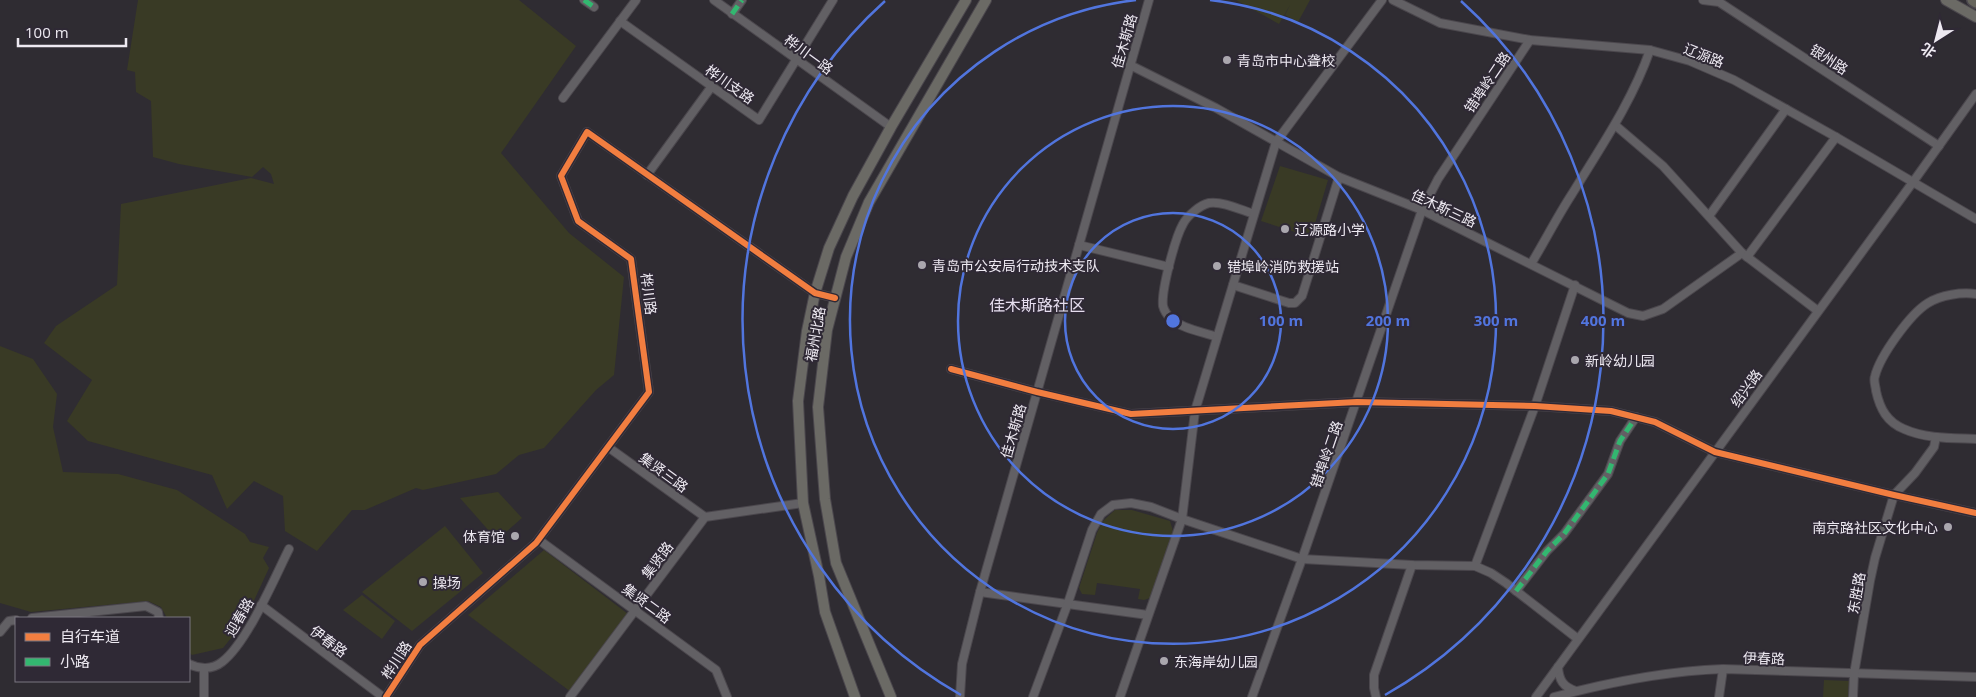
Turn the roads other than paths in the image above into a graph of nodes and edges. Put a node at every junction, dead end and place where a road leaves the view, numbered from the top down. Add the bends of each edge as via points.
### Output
1 (584, 0) edge
2 (636, 0) edge
3 (714, 0) edge
4 (742, 0) edge
5 (833, 0) edge
6 (966, 0) edge
7 (986, 0) edge
8 (1149, 0) edge
9 (1382, 0) edge
10 (1393, 0) edge
11 (1703, 0) edge
12 (1946, 0) edge
13 (594, 7) dead end
14 (732, 14) junction
15 (1976, 18) edge
16 (620, 21) junction
17 (1530, 40) junction
18 (1650, 50) junction
19 (796, 60) junction
20 (1130, 65) junction
21 (712, 86) junction
22 (1976, 94) edge
23 (563, 98) dead end
24 (1786, 109) junction
25 (1615, 126) junction
26 (891, 128) junction
27 (1836, 137) junction
28 (1276, 142) junction
29 (1939, 146) junction
30 (647, 175) junction
31 (1339, 177) junction
32 (1914, 182) junction
33 (1422, 210) junction
34 (1254, 214) junction
35 (1709, 216) junction
36 (1976, 219) edge
37 (1079, 245) junction
38 (1744, 255) junction
39 (1531, 264) junction
40 (1169, 267) junction
41 (1233, 285) junction
42 (1575, 285) junction
43 (815, 294) junction
44 (1976, 294) edge
45 (835, 298) junction
46 (1818, 312) junction
47 (1218, 337) junction
48 (951, 369) dead end
49 (1037, 392) junction
50 (1357, 402) junction
51 (1535, 406) junction
52 (1195, 410) junction
53 (1636, 417) junction
54 (1936, 437) junction
55 (1976, 439) edge
56 (608, 447) junction
57 (1715, 452) junction
58 (1894, 495) junction
59 (803, 503) junction
60 (1976, 513) edge
61 (705, 517) junction
62 (1182, 519) junction
63 (539, 540) junction
64 (289, 549) dead end
65 (1302, 559) junction
66 (1412, 565) junction
67 (1475, 566) junction
68 (1516, 591) junction
69 (980, 592) junction
70 (1068, 603) junction
71 (261, 605) junction
72 (635, 610) junction
73 (1148, 615) junction
74 (42, 617) edge
75 (159, 617) edge
76 (15, 620) edge
77 (0, 632) edge
78 (1578, 639) junction
79 (190, 664) edge
80 (1558, 667) junction
81 (204, 669) junction
82 (1723, 669) junction
83 (1854, 674) junction
84 (1976, 677) edge
85 (1576, 691) junction
86 (1586, 693) edge
87 (204, 697) edge
88 (384, 697) edge
89 (570, 697) edge
90 (727, 697) edge
91 (855, 697) edge
92 (891, 697) edge
93 (960, 697) edge
94 (1033, 697) edge
95 (1120, 697) edge
96 (1252, 697) edge
97 (1376, 697) edge
98 (1536, 697) edge
99 (1554, 697) edge
100 (1718, 697) edge
101 (1853, 697) edge

1 - 13 street
2 - 16 street
3 - 14 street, 桦川一路
4 - 14 street
5 - 19 street, 桦川支路
6 - 26 main road, 福州北路
7 - 45 main road, 福州北路 via 869,202 846,257
8 - 20 street, 佳木斯路
9 - 28 street
10 - 17 street, 辽源路 via 1440,23
11 - 29 street, 银州路 via 1719,2
12 - 15 main road
14 - 19 street, 桦川一路
16 - 21 street, 桦川支路
16 - 23 street
17 - 18 street, 辽源路
17 - 33 street, 错埠岭二路 via 1438,179
18 - 24 street, 辽源路 via 1690,61 1734,80
18 - 25 street via 1642,74
19 - 21 street, 桦川支路 via 759,120
19 - 26 street, 桦川一路
20 - 28 street, 佳木斯三路
20 - 37 street, 佳木斯路
21 - 30 street
22 - 29 street, 绍兴路
24 - 27 street, 辽源路
24 - 35 street
25 - 35 street via 1663,166
25 - 39 street
26 - 43 main road, 福州北路 via 853,196 829,248
27 - 32 street, 辽源路
27 - 38 street, 佳木斯三路
28 - 31 street, 佳木斯三路
28 - 34 street
29 - 32 street, 绍兴路
30 - 43 street, 桦川路
30 - 56 street, 桦川路 via 587,132 561,176 578,221 631,259 649,392
31 - 33 street, 佳木斯三路
31 - 41 street via 1302,296 1295,303 1288,304
32 - 36 street, 辽源路
32 - 46 street, 绍兴路
33 - 39 street, 佳木斯三路
33 - 50 street, 错埠岭二路
34 - 40 street via 1219,203 1208,203 1198,209 1183,224
34 - 41 street
35 - 38 street
37 - 40 street
37 - 49 street, 佳木斯路
38 - 42 street, 佳木斯三路 via 1663,309 1643,316 1628,313
38 - 46 street
39 - 42 street, 佳木斯三路
40 - 47 street via 1163,294 1164,308 1171,319
41 - 47 street
42 - 51 street
43 - 45 street, 桦川路
43 - 59 main road, 福州北路 via 798,401
44 - 54 street via 1955,294 1929,302 1910,318 1880,362 1874,378 1879,405 1886,417 1904,429
45 - 92 main road, 福州北路 via 827,330 818,407 825,499 836,563
46 - 57 street, 绍兴路
47 - 52 street
48 - 49 street
49 - 52 street via 1132,414
49 - 69 street, 佳木斯路
50 - 51 street
50 - 52 street
50 - 65 street, 错埠岭二路
51 - 53 street via 1611,411
51 - 67 street
52 - 62 street
53 - 57 street via 1655,422
53 - 68 street via 1620,441 1608,474
54 - 55 street
54 - 58 street via 1934,447 1916,474
56 - 61 street, 集贤三路
56 - 63 street, 桦川路
57 - 58 street
57 - 78 street, 绍兴路
58 - 60 street
58 - 83 street, 东胜路 via 1873,565
59 - 61 street
59 - 91 main road, 福州北路 via 824,612
61 - 72 street, 集贤路
62 - 65 street
62 - 70 street via 1131,503 1113,506 1101,514 1092,530
62 - 73 street
63 - 72 street, 集贤二路
63 - 88 street, 桦川路 via 420,645
64 - 71 street, 迎春路
65 - 66 street
65 - 96 street, 错埠岭二路
66 - 67 street
66 - 97 street via 1374,675
67 - 68 street
68 - 78 street
69 - 70 street
69 - 93 street, 佳木斯路 via 962,664
70 - 73 street
70 - 94 street
71 - 81 street, 迎春路 via 237,646 221,664
71 - 88 street, 伊春路
72 - 89 street, 集贤路
72 - 90 street, 集贤二路 via 716,670
73 - 95 street
74 - 75 street via 146,606 158,612
76 - 77 street via 9,621
78 - 80 street, 绍兴路
79 - 81 street
80 - 85 street via 1558,677 1563,684
80 - 98 street, 绍兴路
81 - 87 street
82 - 83 street, 伊春路
82 - 86 street, 伊春路 via 1652,675
82 - 100 street
83 - 84 street, 伊春路
83 - 101 street, 东胜路
85 - 86 street, 伊春路
85 - 99 street, 伊春路

